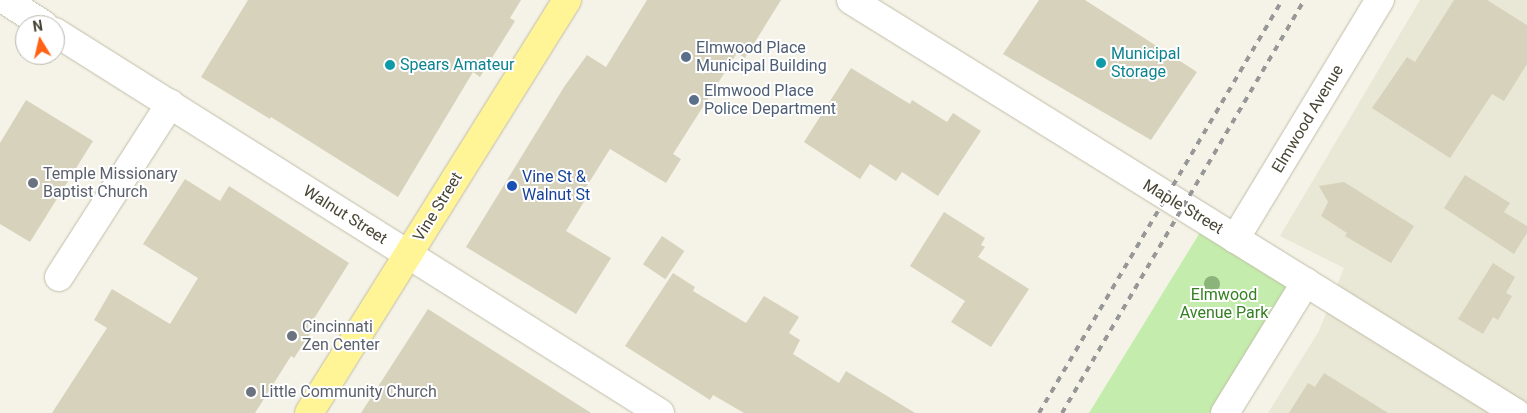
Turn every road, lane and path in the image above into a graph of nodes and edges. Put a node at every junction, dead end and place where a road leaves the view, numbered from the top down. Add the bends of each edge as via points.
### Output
1 (5, 0) edge
2 (566, 0) edge
3 (851, 0) edge
4 (1380, 0) edge
5 (28, 15) edge
6 (65, 38) edge
7 (170, 104) junction
8 (1235, 239) junction
9 (409, 255) junction
10 (59, 277) dead end
11 (1306, 282) junction
12 (309, 413) edge
13 (660, 413) edge
14 (1225, 413) edge
15 (1516, 413) edge

1 - 5 street
2 - 9 main road, Vine Street
3 - 8 street, Maple Street
4 - 8 street, Elmwood Avenue
6 - 7 street, Walnut Street
7 - 9 street, Walnut Street
7 - 10 street
8 - 11 street, Maple Street
9 - 12 main road, Vine Street
9 - 13 street, Walnut Street
11 - 14 street
11 - 15 street, Maple Street

